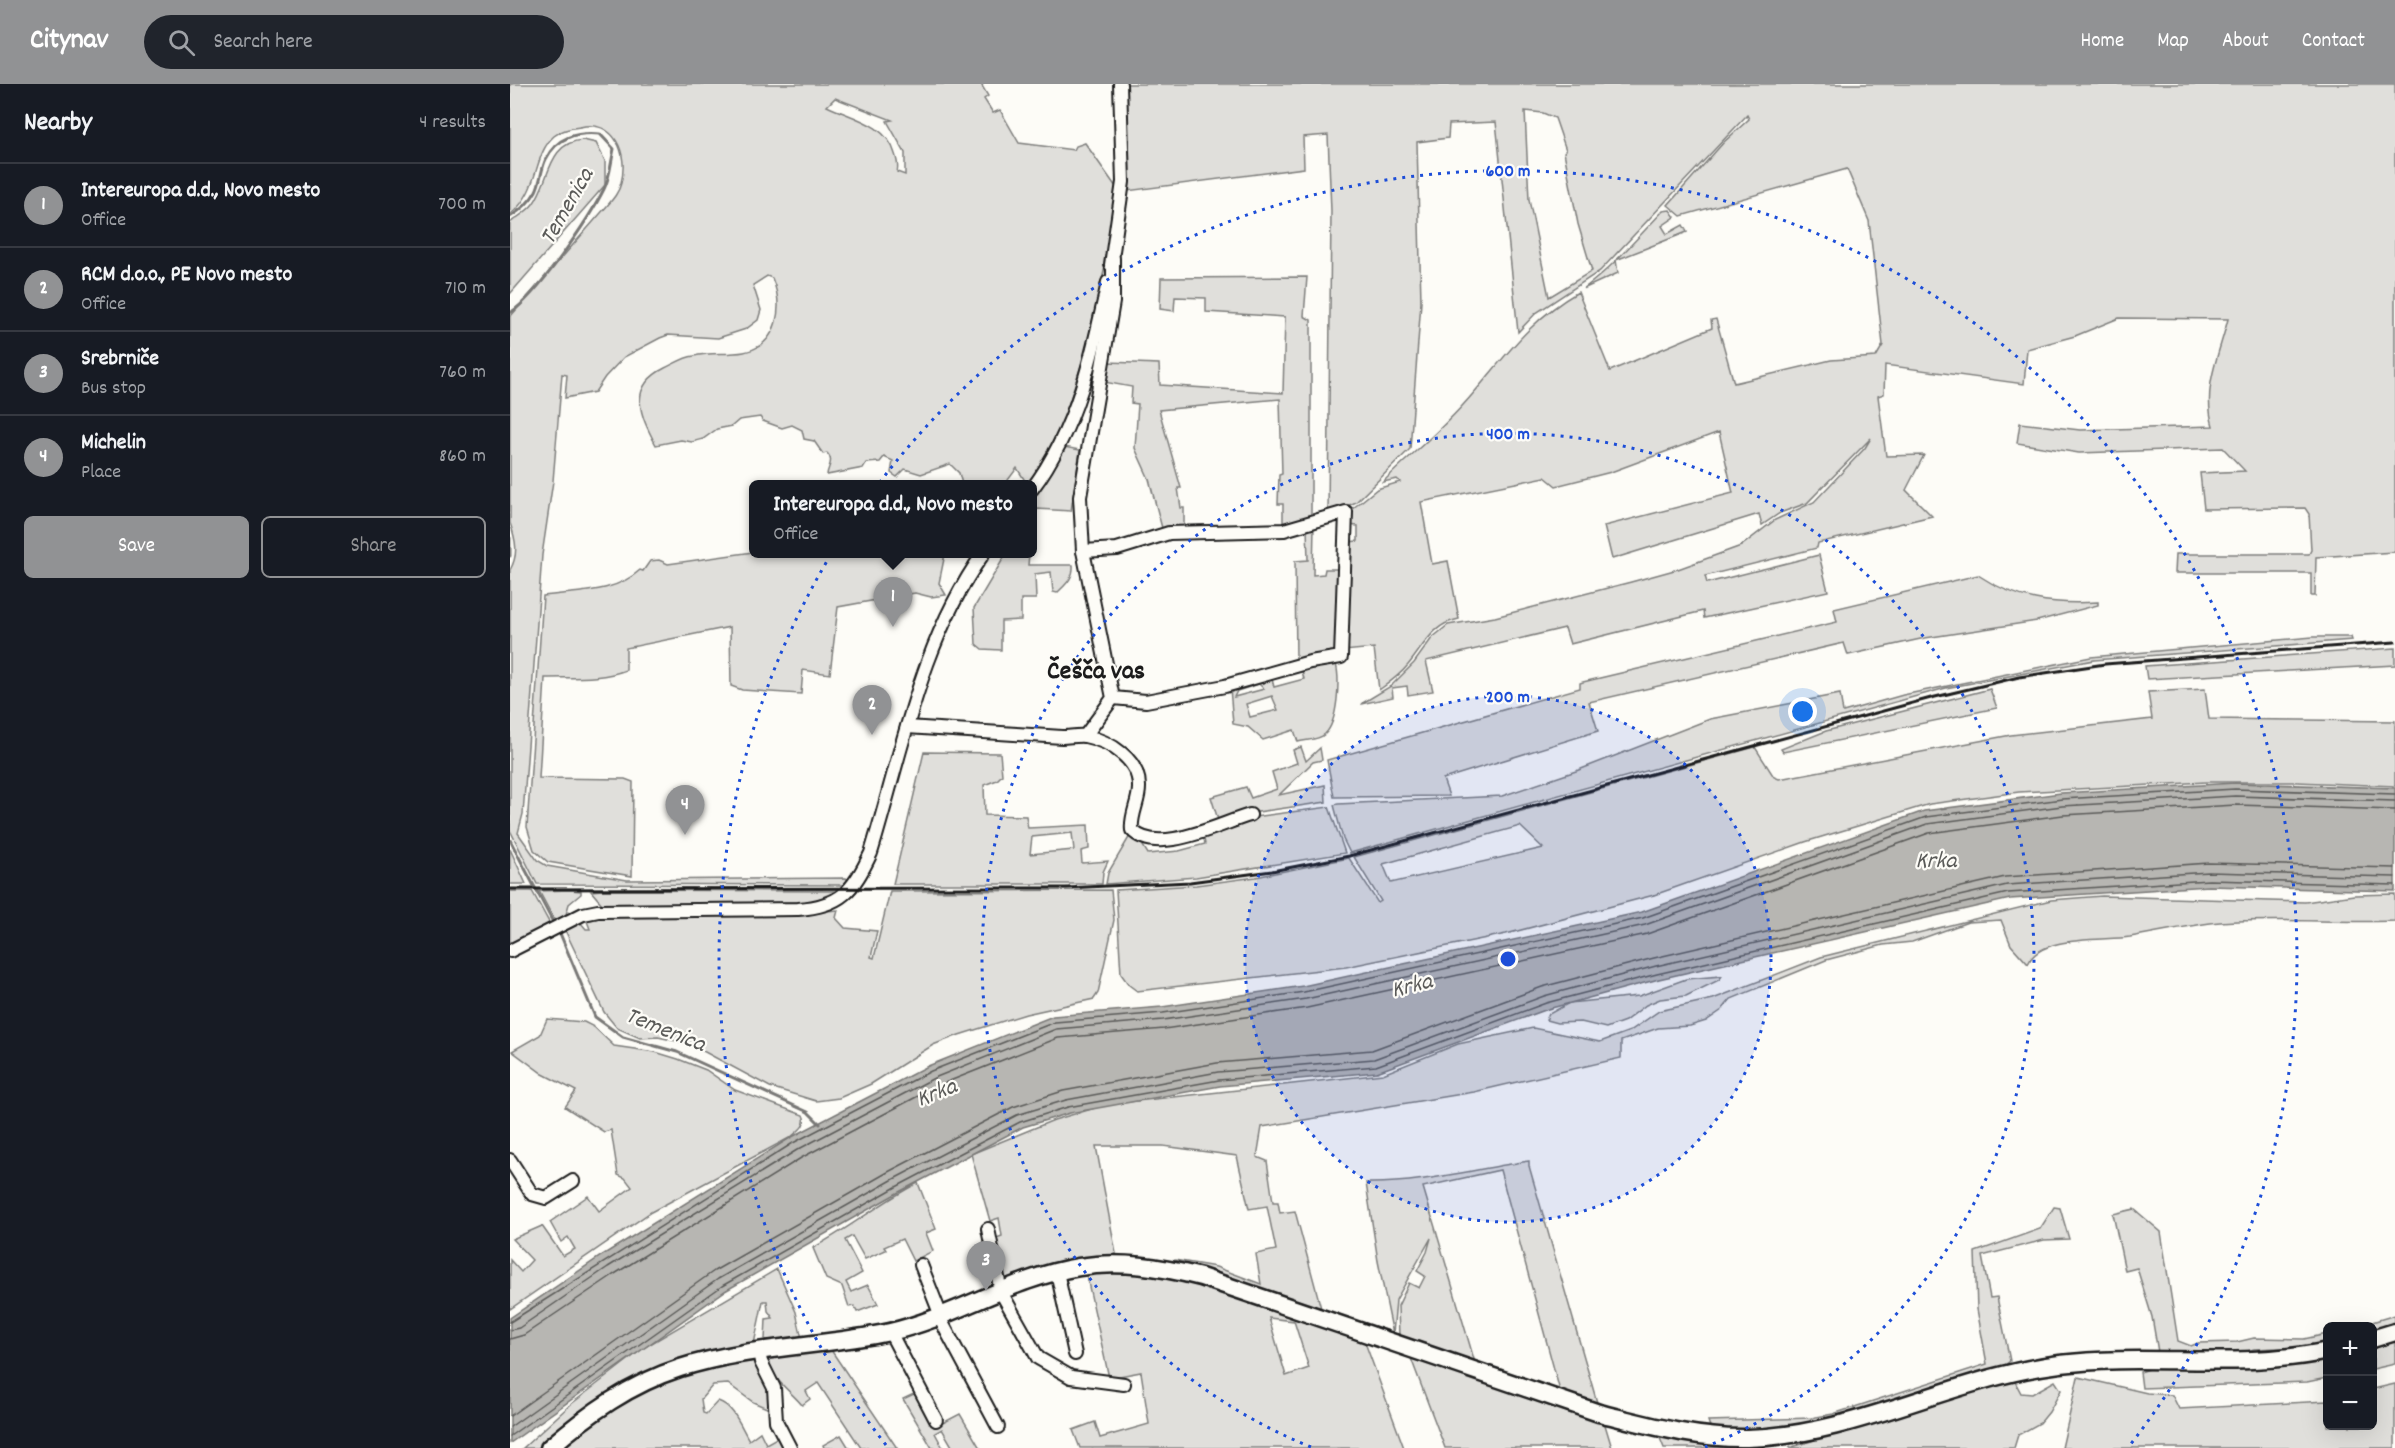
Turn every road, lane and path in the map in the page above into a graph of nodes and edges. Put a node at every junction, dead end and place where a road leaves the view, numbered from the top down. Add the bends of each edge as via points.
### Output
1 (1120, 84) edge
2 (1113, 258) junction
3 (1037, 482) edge
4 (1083, 551) junction
5 (981, 558) edge
6 (1113, 698) junction
7 (908, 727) junction
8 (1084, 736) junction
9 (1250, 815) dead end
10 (510, 951) edge
11 (510, 1160) edge
12 (514, 1175) edge
13 (573, 1181) dead end
14 (988, 1229) dead end
15 (921, 1264) dead end
16 (1057, 1272) junction
17 (1001, 1292) junction
18 (940, 1317) junction
19 (890, 1332) junction
20 (2395, 1332) edge
21 (2377, 1338) edge
22 (759, 1351) junction
23 (2323, 1352) edge
24 (1075, 1354) dead end
25 (1124, 1384) dead end
26 (936, 1420) dead end
27 (998, 1427) dead end
28 (549, 1448) edge
29 (790, 1448) edge

1 - 2 street via 1123,182
2 - 3 street via 1077,400 1056,453
2 - 4 street via 1113,302 1080,497
4 - 6 street
4 - 6 street via 1117,549 1169,533 1284,530 1346,512 1341,657 1146,701
5 - 7 street via 949,609
6 - 8 street
7 - 8 street
7 - 10 street via 871,853 856,882 837,900 798,909 598,911
8 - 9 street via 1110,746 1132,763 1140,786 1132,824 1137,835 1176,838
11 - 12 street
12 - 13 street via 532,1194 546,1198
14 - 17 street
15 - 18 street
16 - 17 main road
16 - 23 main road via 1131,1264 1163,1267 1599,1413 1664,1430 1746,1438 1829,1427 1987,1377 2030,1368 2090,1361 2250,1361
16 - 24 street
17 - 18 main road
17 - 25 street via 1038,1358 1071,1377
18 - 19 main road
18 - 27 street
19 - 22 main road
19 - 26 street
20 - 21 main road
22 - 28 main road via 680,1368 611,1400
22 - 29 street via 774,1388 776,1422

